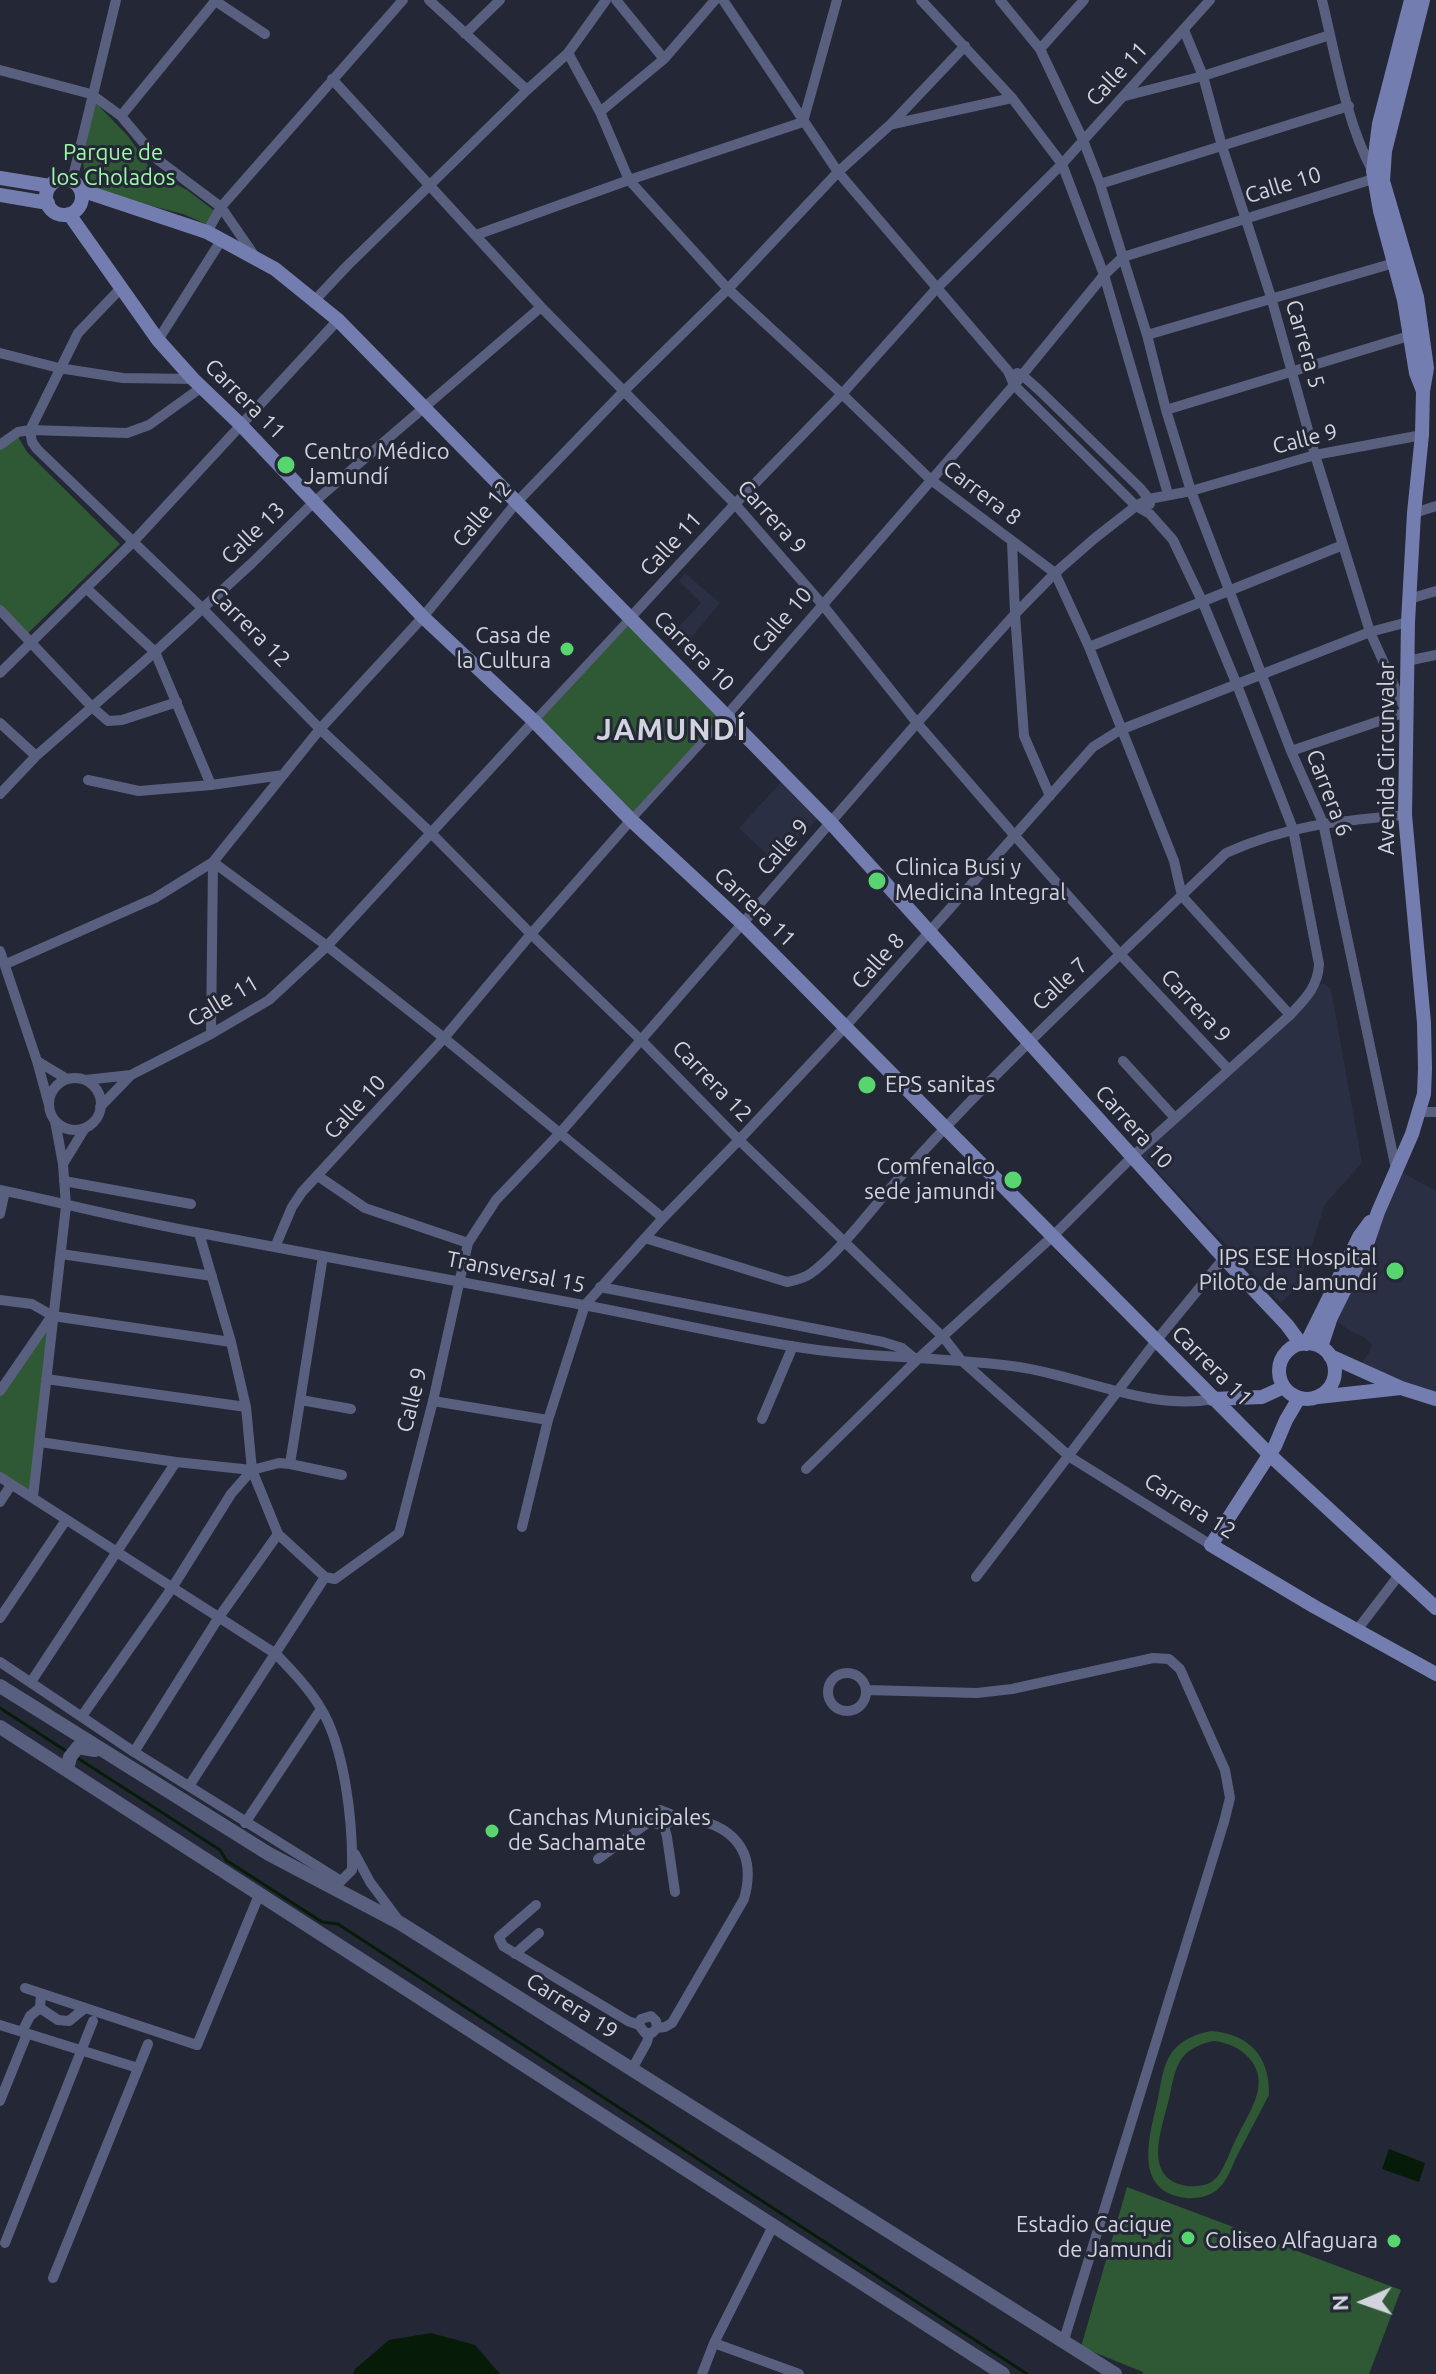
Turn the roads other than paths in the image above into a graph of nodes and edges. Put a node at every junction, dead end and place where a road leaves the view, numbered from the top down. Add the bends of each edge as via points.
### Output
1 (116, 0) edge
2 (215, 0) edge
3 (403, 0) edge
4 (429, 0) edge
5 (500, 0) edge
6 (606, 0) edge
7 (616, 0) edge
8 (715, 0) edge
9 (723, 0) edge
10 (837, 0) edge
11 (921, 0) edge
12 (1000, 0) edge
13 (1084, 0) edge
14 (1210, 0) edge
15 (1322, 0) edge
16 (1411, 0) edge
17 (1423, 0) edge
18 (1184, 30) junction
19 (265, 34) dead end
20 (465, 34) junction
21 (1330, 35) junction
22 (965, 46) junction
23 (1040, 49) junction
24 (568, 53) junction
25 (664, 59) junction
26 (0, 70) edge
27 (1203, 76) junction
28 (332, 79) junction
29 (527, 90) junction
30 (91, 94) junction
31 (1124, 96) junction
32 (1012, 98) junction
33 (1349, 106) junction
34 (600, 112) junction
35 (121, 116) junction
36 (803, 122) junction
37 (891, 124) junction
38 (1083, 140) junction
39 (1222, 146) junction
40 (1062, 164) junction
41 (838, 172) junction
42 (1373, 175) junction
43 (0, 178) edge
44 (629, 180) junction
45 (1100, 184) junction
46 (76, 185) junction
47 (50, 186) junction
48 (429, 186) junction
49 (0, 195) edge
50 (48, 203) junction
51 (221, 207) junction
52 (69, 214) junction
53 (1245, 218) junction
54 (207, 232) junction
55 (476, 235) junction
56 (222, 239) junction
57 (1123, 257) junction
58 (258, 260) junction
59 (1394, 263) junction
60 (1104, 275) junction
61 (121, 288) junction
62 (728, 289) junction
63 (936, 289) junction
64 (1271, 297) junction
65 (315, 300) junction
66 (541, 307) junction
67 (338, 320) junction
68 (1147, 335) junction
69 (1412, 335) junction
70 (158, 340) junction
71 (0, 353) edge
72 (59, 368) junction
73 (1008, 371) junction
74 (1293, 372) junction
75 (1022, 375) junction
76 (197, 383) junction
77 (1014, 385) junction
78 (624, 391) junction
79 (1423, 391) junction
80 (842, 394) junction
81 (423, 408) junction
82 (1166, 410) junction
83 (240, 424) junction
84 (30, 430) junction
85 (1422, 435) junction
86 (0, 445) edge
87 (1315, 455) junction
88 (931, 480) junction
89 (1191, 491) junction
90 (1168, 494) junction
91 (1149, 499) junction
92 (314, 502) junction
93 (517, 502) junction
94 (735, 504) junction
95 (1136, 506) junction
96 (1436, 506) edge
97 (1414, 513) junction
98 (1150, 514) junction
99 (133, 542) junction
100 (1012, 542) junction
101 (1343, 545) junction
102 (1055, 573) junction
103 (86, 588) junction
104 (1436, 591) edge
105 (1228, 592) junction
106 (1409, 599) junction
107 (1203, 603) junction
108 (822, 604) junction
109 (202, 608) junction
110 (0, 610) edge
111 (1015, 614) junction
112 (423, 617) junction
113 (630, 618) junction
114 (1408, 622) junction
115 (1370, 632) junction
116 (32, 644) junction
117 (1089, 647) junction
118 (155, 652) junction
119 (1436, 655) edge
120 (1407, 661) junction
121 (0, 673) edge
122 (1262, 675) junction
123 (1237, 685) junction
124 (177, 702) junction
125 (92, 707) junction
126 (1406, 712) junction
127 (727, 715) junction
128 (534, 721) junction
129 (0, 723) edge
130 (917, 723) junction
131 (320, 729) junction
132 (1120, 730) junction
133 (1291, 751) junction
134 (36, 756) junction
135 (283, 775) junction
136 (88, 780) dead end
137 (211, 785) junction
138 (0, 794) edge
139 (1050, 796) junction
140 (1405, 815) junction
141 (631, 820) junction
142 (831, 823) junction
143 (1323, 823) junction
144 (1293, 829) junction
145 (432, 834) junction
146 (1015, 836) junction
147 (213, 862) junction
148 (1182, 896) junction
149 (742, 923) junction
150 (531, 934) junction
151 (930, 934) junction
152 (327, 946) junction
153 (0, 951) edge
154 (1120, 954) junction
155 (6, 964) junction
156 (1290, 1015) junction
157 (844, 1028) junction
158 (211, 1034) junction
159 (444, 1038) junction
160 (642, 1041) junction
161 (1027, 1042) junction
162 (37, 1061) junction
163 (1123, 1061) dead end
164 (1228, 1069) junction
165 (131, 1075) junction
166 (67, 1079) junction
167 (84, 1080) junction
168 (49, 1105) junction
169 (100, 1107) junction
170 (1419, 1112) junction
171 (1436, 1112) edge
172 (1175, 1118) junction
173 (55, 1121) junction
174 (944, 1126) junction
175 (85, 1128) junction
176 (560, 1133) junction
177 (739, 1140) junction
178 (1132, 1157) junction
179 (63, 1164) junction
180 (1396, 1169) junction
181 (318, 1176) junction
182 (64, 1181) junction
183 (3, 1191) edge
184 (191, 1204) dead end
185 (66, 1206) junction
186 (0, 1214) edge
187 (663, 1218) junction
188 (199, 1233) junction
189 (1053, 1236) junction
190 (645, 1238) junction
191 (843, 1241) junction
192 (468, 1243) junction
193 (275, 1247) junction
194 (61, 1254) junction
195 (323, 1256) junction
196 (1224, 1258) junction
197 (212, 1276) junction
198 (461, 1282) junction
199 (600, 1287) junction
200 (1337, 1293) junction
201 (0, 1300) edge
202 (585, 1305) junction
203 (53, 1316) junction
204 (944, 1338) junction
205 (1156, 1341) junction
206 (231, 1342) junction
207 (1303, 1344) junction
208 (793, 1346) junction
209 (1326, 1352) junction
210 (917, 1357) junction
211 (961, 1360) junction
212 (46, 1379) junction
213 (1401, 1388) junction
214 (0, 1391) edge
215 (1120, 1391) junction
216 (1291, 1393) junction
217 (1318, 1397) junction
218 (1213, 1399) junction
219 (1436, 1399) edge
220 (301, 1400) junction
221 (433, 1401) junction
222 (246, 1407) junction
223 (351, 1409) dead end
224 (762, 1419) dead end
225 (548, 1420) junction
226 (40, 1442) junction
227 (1270, 1455) junction
228 (1070, 1457) junction
229 (176, 1462) junction
230 (285, 1463) junction
231 (257, 1468) junction
232 (806, 1469) dead end
233 (342, 1475) dead end
234 (0, 1477) edge
235 (11, 1485) junction
236 (33, 1497) junction
237 (0, 1502) edge
238 (66, 1520) junction
239 (522, 1527) dead end
240 (278, 1534) junction
241 (1211, 1545) junction
242 (117, 1554) junction
243 (1399, 1575) junction
244 (976, 1577) dead end
245 (330, 1578) junction
246 (172, 1588) junction
247 (1436, 1608) edge
248 (219, 1617) junction
249 (0, 1618) edge
250 (1357, 1630) junction
251 (276, 1654) junction
252 (0, 1662) edge
253 (1436, 1674) edge
254 (31, 1682) junction
255 (0, 1686) edge
256 (866, 1690) dead end
257 (321, 1709) junction
258 (82, 1716) junction
259 (0, 1727) edge
260 (134, 1752) junction
261 (108, 1755) junction
262 (68, 1766) junction
263 (189, 1786) junction
264 (667, 1822) junction
265 (245, 1823) junction
266 (352, 1849) junction
267 (598, 1859) dead end
268 (335, 1883) junction
269 (675, 1892) dead end
270 (259, 1895) junction
271 (536, 1905) dead end
272 (400, 1923) junction
273 (539, 1933) dead end
274 (515, 1954) junction
275 (25, 1988) dead end
276 (41, 1994) junction
277 (40, 2008) junction
278 (85, 2008) junction
279 (58, 2020) junction
280 (93, 2021) dead end
281 (0, 2025) edge
282 (639, 2025) junction
283 (653, 2031) junction
284 (24, 2033) junction
285 (46, 2040) junction
286 (148, 2044) dead end
287 (81, 2051) junction
288 (138, 2068) junction
289 (632, 2069) junction
290 (0, 2101) edge
291 (773, 2226) junction
292 (5, 2243) dead end
293 (53, 2278) dead end
294 (714, 2343) junction
295 (1063, 2343) junction
296 (776, 2370) edge
297 (702, 2374) edge
298 (799, 2374) edge
299 (1003, 2374) edge
300 (1115, 2374) edge

1 - 30 street
2 - 19 street
2 - 35 street
3 - 28 street
4 - 20 street
5 - 20 street
6 - 24 street
7 - 25 street
8 - 25 street
9 - 36 street
10 - 36 street
11 - 22 street
12 - 23 street, Carrera 6
13 - 23 street
14 - 18 street, Calle 11
15 - 21 street
16 - 42 main road, Avenida Circunvalar via 1379,124
17 - 79 main road, Avenida Circunvalar via 1385,151 1383,181 1417,297 1427,368
18 - 27 street, Carrera 5
18 - 31 street, Calle 11
20 - 29 street
21 - 27 street
21 - 33 street
22 - 32 street
22 - 37 street, Calle 12
23 - 38 street, Carrera 6
24 - 29 street
24 - 34 street, Carrera 8
25 - 34 street
26 - 30 street
27 - 31 street
27 - 39 street, Carrera 5
28 - 48 street, Carrera 9
28 - 51 street
29 - 48 street
30 - 35 street
30 - 46 street
31 - 38 street, Calle 11
32 - 37 street
32 - 40 street
33 - 39 street
33 - 42 street
34 - 44 street, Carrera 8
35 - 51 street via 158,160
36 - 41 street
36 - 44 street
37 - 41 street, Calle 12
38 - 40 street, Calle 11
38 - 45 street, Carrera 6
39 - 45 street
39 - 53 street, Carrera 5
40 - 60 street
40 - 63 street, Calle 11
41 - 62 street, Calle 12
41 - 63 street
42 - 53 street, Calle 10
42 - 59 main road, Avenida Circunvalar
43 - 47 main road
44 - 55 street
44 - 62 street, Carrera 8
45 - 57 street, Carrera 6
46 - 47 main road via 64,179
46 - 52 main road via 81,204
46 - 54 main road, Carrera 10
47 - 50 main road
48 - 55 street, Carrera 9
48 - 65 street
49 - 50 main road
50 - 52 main road via 52,210
51 - 54 street
51 - 58 street
52 - 61 main road, Carrera 11
53 - 57 street, Calle 10
53 - 64 street, Carrera 5
54 - 56 main road, Carrera 10
55 - 66 street, Carrera 9
56 - 58 main road, Carrera 10
56 - 70 street
57 - 60 street, Calle 10
57 - 68 street, Carrera 6
58 - 65 main road, Carrera 10
59 - 64 street
59 - 69 main road, Avenida Circunvalar
60 - 75 street, Calle 10
60 - 90 street
61 - 70 main road, Carrera 11
61 - 72 street via 78,333
62 - 78 street, Calle 12
62 - 80 street, Carrera 8
63 - 73 street
63 - 80 street, Calle 11
64 - 68 street
64 - 74 street, Carrera 5
65 - 67 main road, Carrera 10
66 - 78 street, Carrera 9
66 - 81 street, Calle 13
67 - 81 main road, Carrera 10
67 - 83 street
68 - 82 street, Carrera 6
69 - 74 street
69 - 79 main road, Avenida Circunvalar
70 - 76 main road, Carrera 11
71 - 72 street
72 - 76 street
72 - 84 street
73 - 75 street
73 - 77 street
74 - 82 street
74 - 87 street, Carrera 5
75 - 77 street, Calle 10
75 - 91 street
76 - 83 main road, Carrera 11
76 - 84 street via 149,425 127,433
77 - 88 street, Calle 10
77 - 95 street
78 - 93 street, Calle 12
78 - 94 street, Carrera 9
79 - 85 main road, Avenida Circunvalar
80 - 88 street, Carrera 8
80 - 94 street, Calle 11
81 - 92 street, Calle 13
81 - 93 main road, Carrera 10
82 - 89 street, Carrera 6
83 - 92 main road, Carrera 11
83 - 99 street
84 - 86 street
84 - 99 street, Carrera 12 via 37,449
85 - 87 street, Calle 9
85 - 97 main road, Avenida Circunvalar
87 - 89 street, Calle 9
87 - 101 street, Carrera 5
88 - 100 street, Carrera 8
88 - 108 street, Calle 10
89 - 90 street, Calle 9
89 - 105 street, Carrera 6
90 - 91 street, Calle 9
91 - 95 street, Calle 9
91 - 98 street
92 - 109 street, Calle 13
92 - 112 main road, Carrera 11
93 - 112 street, Calle 12
93 - 113 main road, Carrera 10
94 - 108 street, Carrera 9
94 - 113 street, Calle 11
95 - 98 street
95 - 102 street, Calle 9
96 - 97 street
97 - 106 main road, Avenida Circunvalar
98 - 107 street via 1173,540
99 - 103 street
99 - 109 street, Carrera 12
100 - 102 street, Carrera 8
100 - 111 street
101 - 105 street
101 - 115 street, Carrera 5
102 - 111 street, Calle 9
102 - 117 street, Carrera 8
103 - 116 street
103 - 118 street
104 - 106 street
105 - 107 street
105 - 122 street, Carrera 6
106 - 114 main road, Avenida Circunvalar
107 - 117 street
107 - 123 street
108 - 127 street, Calle 10
108 - 130 street, Carrera 9
109 - 118 street, Calle 13
109 - 131 street, Carrera 12
110 - 116 street
111 - 130 street, Calle 9
111 - 139 street via 1024,736
112 - 128 main road, Carrera 11
112 - 131 street, Calle 12
113 - 127 main road, Carrera 10
113 - 128 street, Calle 11
114 - 115 street, Calle 8
114 - 120 main road, Avenida Circunvalar
115 - 122 street, Calle 8
115 - 126 street, Carrera 5
116 - 121 street
116 - 125 street
117 - 132 street, Carrera 8
118 - 124 street
118 - 125 street, Calle 13
119 - 120 street
120 - 126 main road, Avenida Circunvalar
122 - 123 street, Calle 8
122 - 133 street, Carrera 6
123 - 132 street, Calle 8
123 - 144 street
124 - 125 street via 108,721
124 - 137 street
125 - 134 street, Calle 13
126 - 133 street
126 - 140 main road, Avenida Circunvalar
127 - 141 street, Calle 10
127 - 142 main road, Carrera 10
128 - 141 main road, Carrera 11
128 - 145 street, Calle 11
129 - 134 street
130 - 142 street, Calle 9
130 - 146 street, Carrera 9
131 - 135 street, Calle 12
131 - 145 street, Carrera 12
132 - 139 street, Calle 8 via 1093,747
132 - 148 street, Carrera 8 via 1174,861
133 - 143 street, Carrera 6
134 - 138 street, Calle 13
135 - 137 street
135 - 147 street, Calle 12
136 - 137 street via 139,791
139 - 146 street, Calle 8
140 - 143 street, Calle 7
140 - 170 main road, Avenida Circunvalar via 1424,1023
141 - 149 main road, Carrera 11
141 - 150 street, Calle 10
142 - 149 street, Calle 9
142 - 151 main road, Carrera 10
143 - 144 street, Calle 7
143 - 180 street, Carrera 6
144 - 148 street, Calle 7 via 1226,853
144 - 156 street via 1319,964 1318,980
145 - 150 street, Carrera 12
145 - 152 street, Calle 11
146 - 151 street, Calle 8
146 - 154 street, Carrera 9
147 - 152 street
147 - 155 street, Calle 12 via 155,898
147 - 158 street
148 - 154 street, Calle 7
148 - 156 street, Carrera 8
149 - 157 main road, Carrera 11
149 - 160 street, Calle 9
150 - 159 street, Calle 10
150 - 160 street, Carrera 12
151 - 157 street, Calle 8
151 - 161 main road, Carrera 10
152 - 158 street, Calle 11 via 269,1000
152 - 159 street
153 - 155 street
154 - 161 street, Calle 7
154 - 164 street, Carrera 9
155 - 162 street
156 - 164 street
157 - 174 main road, Carrera 11
157 - 177 street, Calle 8
158 - 165 street, Calle 11
159 - 176 street
159 - 181 street, Calle 10
160 - 176 street, Calle 9
160 - 177 street, Carrera 12
161 - 174 street, Calle 7
161 - 178 main road, Carrera 10
162 - 166 street
162 - 168 street
163 - 172 street
164 - 172 street
165 - 167 street, Calle 11
165 - 169 street, Calle 11
166 - 167 street
166 - 168 street via 54,1089
167 - 169 street via 97,1091
168 - 173 street
169 - 175 street
170 - 171 street
170 - 180 main road, Avenida Circunvalar
172 - 178 street
173 - 175 street via 69,1129
173 - 179 street
174 - 189 main road, Carrera 11
174 - 191 street, Calle 7
175 - 179 street
176 - 187 street
176 - 192 street, Calle 9 via 496,1200
177 - 187 street, Calle 8
177 - 191 street, Carrera 12
178 - 189 street
178 - 196 main road, Carrera 10
179 - 182 street
180 - 200 main road, Avenida Circunvalar via 1366,1247
181 - 192 street via 365,1208
181 - 193 street, Calle 10 via 292,1207
182 - 184 street
182 - 185 street
183 - 185 street, Transversal 15
183 - 186 street
185 - 188 street, Transversal 15
185 - 194 street
187 - 190 street, Calle 8
188 - 193 street, Transversal 15
188 - 197 street
189 - 204 street
189 - 205 main road, Carrera 11
190 - 191 street, Calle 7 via 787,1282 811,1273
190 - 199 street, Calle 8
191 - 204 street, Carrera 12
192 - 198 street, Calle 9
193 - 195 street, Transversal 15
194 - 197 street
194 - 203 street
195 - 198 street, Transversal 15
195 - 220 street
196 - 205 street
196 - 207 main road, Carrera 10
197 - 206 street
198 - 202 street, Transversal 15
198 - 221 street, Calle 9
199 - 202 street, Calle 8
199 - 210 street via 883,1342
200 - 207 main road, Avenida Circunvalar
200 - 209 main road, Avenida Circunvalar
201 - 203 street via 32,1304
202 - 208 street, Transversal 15
202 - 225 street
203 - 206 street
203 - 212 street
203 - 214 street
204 - 210 street
204 - 211 street, Carrera 12
205 - 215 street
205 - 218 main road, Carrera 11
206 - 222 street
207 - 209 main road
207 - 216 main road via 1281,1362 1281,1379
208 - 210 street, Transversal 15
208 - 224 street
209 - 213 main road
209 - 217 main road via 1334,1365 1332,1384
210 - 211 street, Transversal 15
210 - 232 street
211 - 215 street
211 - 228 street, Carrera 12
212 - 222 street
212 - 226 street
213 - 217 main road
213 - 219 main road
215 - 218 street via 1178,1402
215 - 228 street
216 - 217 main road
216 - 218 main road
216 - 227 main road
218 - 227 main road, Carrera 11
220 - 223 street
220 - 230 street
221 - 225 street
221 - 245 street, Calle 9 via 399,1533
222 - 231 street
225 - 239 street
226 - 229 street
226 - 236 street
227 - 241 main road
227 - 243 main road, Carrera 11
228 - 241 street, Carrera 12
228 - 244 street
229 - 231 street
229 - 242 street
230 - 231 street
230 - 233 street
231 - 240 street
231 - 246 street via 231,1494
234 - 235 street
235 - 236 street
235 - 237 street
236 - 238 street
238 - 242 street
238 - 249 street
240 - 245 street
240 - 248 street
241 - 250 main road, Carrera 12
242 - 246 street
242 - 254 street
243 - 247 main road, Carrera 11
243 - 250 street
245 - 251 street, Calle 9
246 - 248 street
246 - 258 street
248 - 251 street
248 - 260 street
250 - 253 main road, Carrera 12
251 - 257 street
251 - 263 street, Calle 9
252 - 254 street, Carrera 19
254 - 258 street, Carrera 19
255 - 261 street, Carrera 19
256 - 295 street via 977,1693 1169,1659 1180,1669 1225,1770 1230,1798
257 - 265 street
257 - 266 street via 343,1771
258 - 260 street, Carrera 19
259 - 262 street
260 - 263 street, Carrera 19
261 - 262 street via 78,1747
261 - 268 street, Carrera 19 via 269,1854
262 - 270 street
263 - 265 street, Carrera 19
264 - 267 street via 667,1811 660,1810
264 - 269 street
264 - 283 street via 696,1819 731,1834 745,1853 749,1881 744,1899 672,2023
265 - 268 street, Carrera 19
266 - 268 street via 352,1870
266 - 272 street
268 - 272 street, Carrera 19
270 - 278 street via 197,2045
270 - 291 street
271 - 274 street via 499,1937
272 - 289 street, Carrera 19
273 - 274 street
274 - 282 street
275 - 276 street
276 - 277 street
276 - 278 street
277 - 279 street
277 - 284 street via 30,2016
278 - 279 street via 69,2021
279 - 285 street
280 - 287 street
281 - 284 street
282 - 283 street via 642,2032
282 - 283 street via 651,2016 656,2021
283 - 289 street
284 - 285 street
284 - 290 street
285 - 287 street
286 - 288 street
287 - 288 street
287 - 292 street
288 - 293 street
289 - 295 street, Carrera 19
291 - 294 street
291 - 299 street
294 - 296 street
294 - 297 street
295 - 300 street, Carrera 19
296 - 298 street

